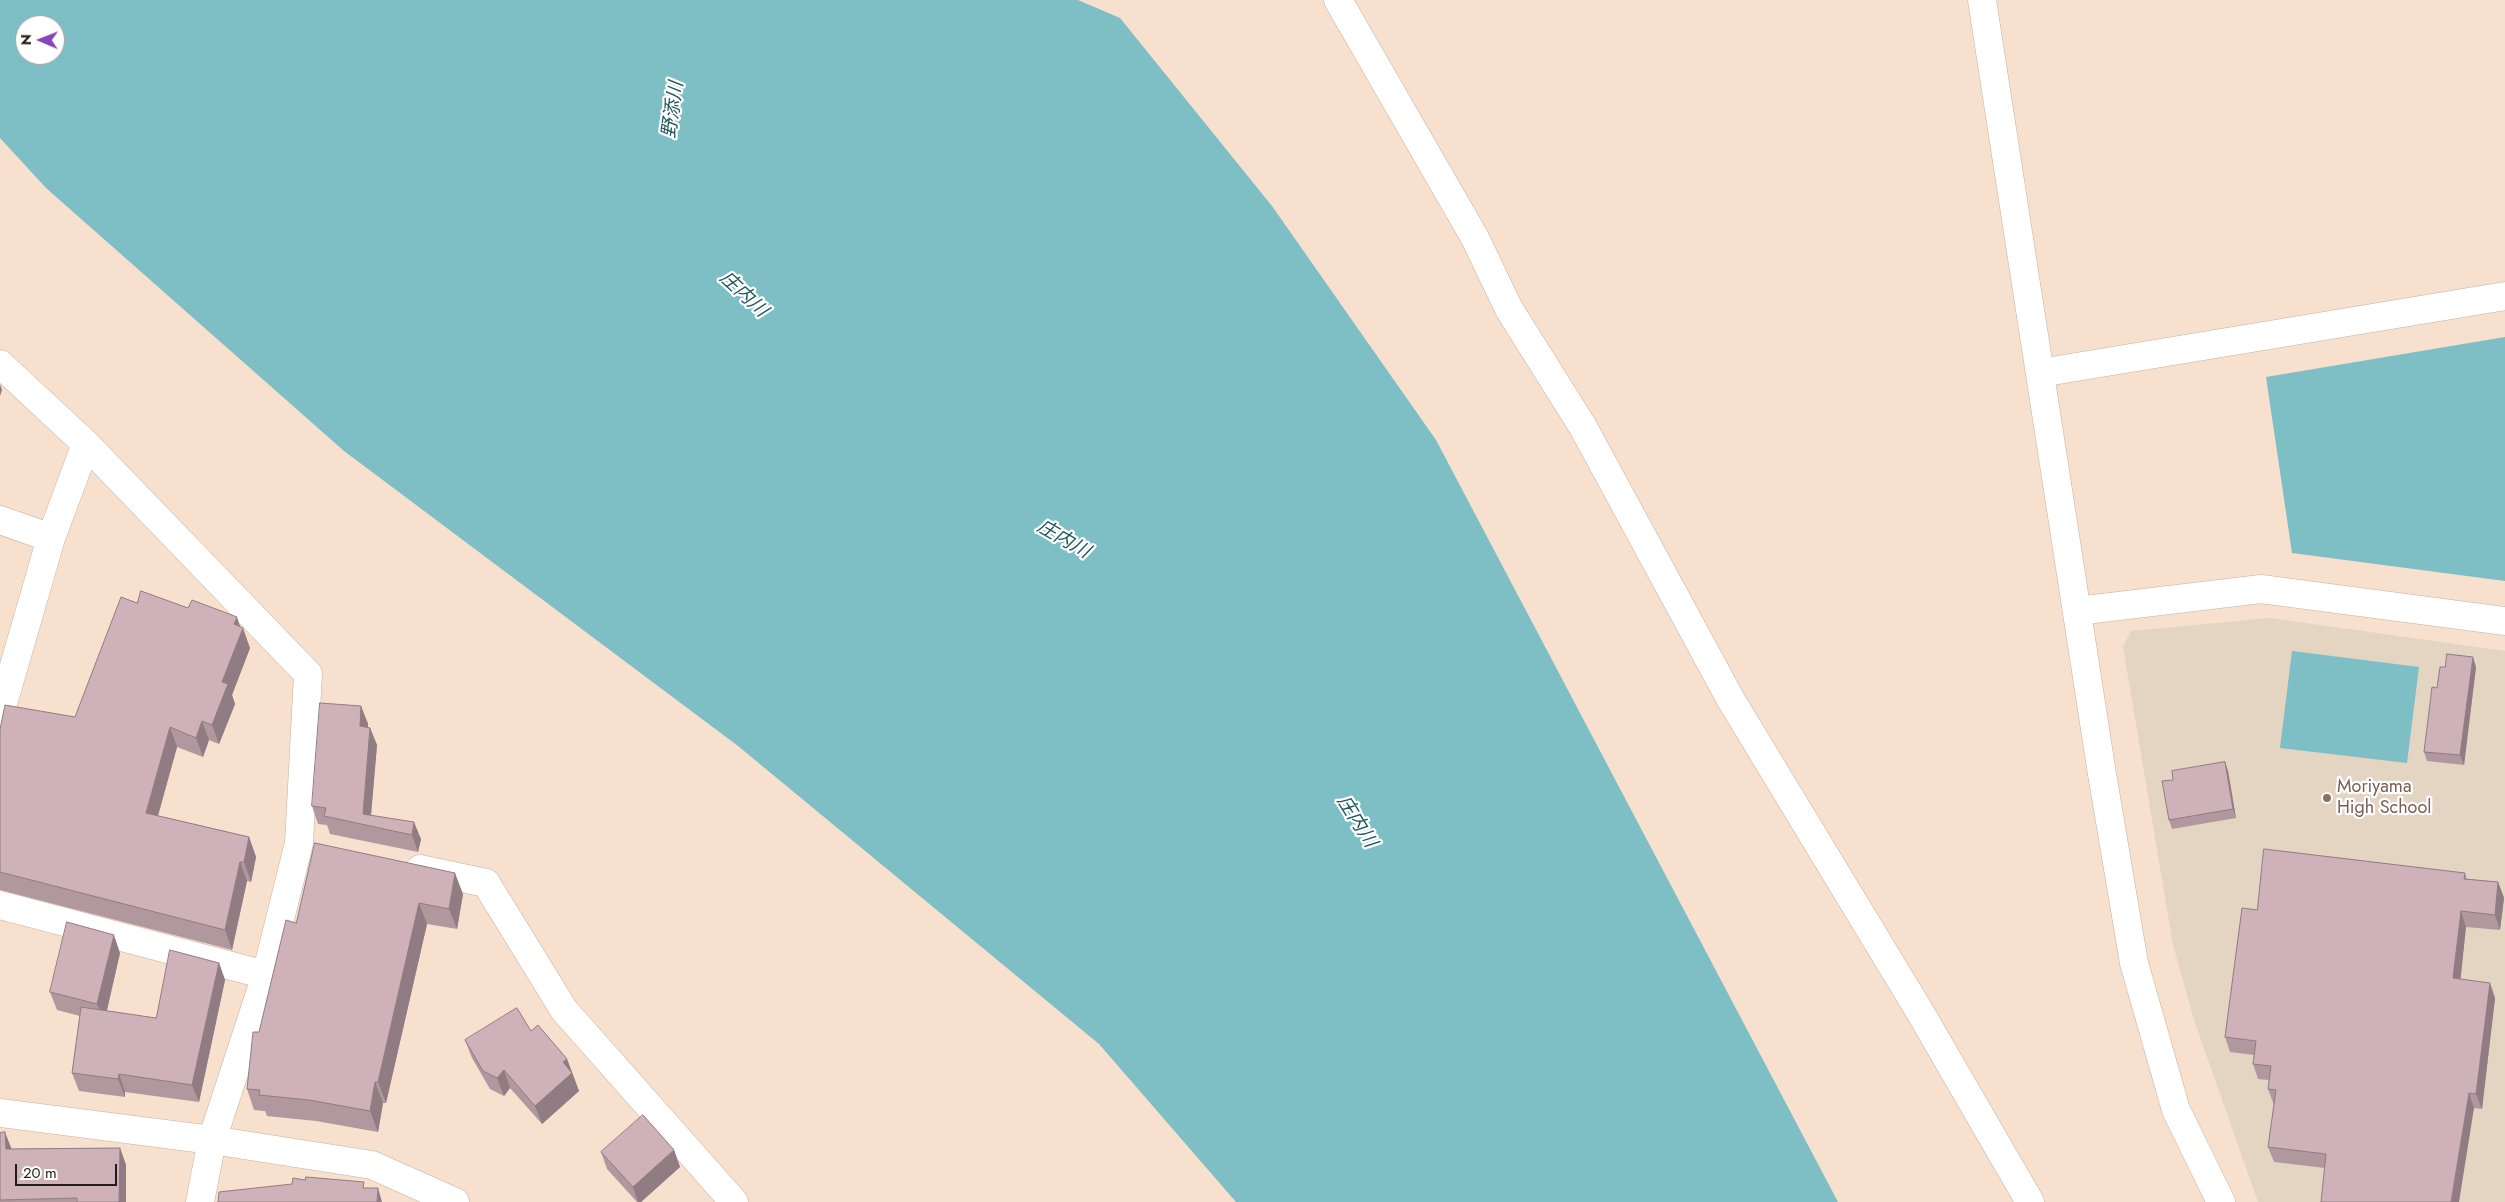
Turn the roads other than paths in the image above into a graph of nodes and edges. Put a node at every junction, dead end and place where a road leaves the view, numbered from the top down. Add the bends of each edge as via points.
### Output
1 (1338, 0) edge
2 (1982, 0) edge
3 (2505, 296) edge
4 (0, 364) edge
5 (2040, 373) junction
6 (86, 444) junction
7 (0, 520) edge
8 (51, 538) junction
9 (2077, 611) junction
10 (2505, 621) edge
11 (0, 714) edge
12 (299, 843) junction
13 (327, 849) edge
14 (393, 863) edge
15 (0, 905) edge
16 (266, 975) junction
17 (0, 1113) edge
18 (212, 1140) junction
19 (200, 1202) edge
20 (455, 1202) edge
21 (734, 1202) edge
22 (2030, 1202) edge
23 (2221, 1202) edge

1 - 22 street via 1475,238 1509,309 1584,427 1731,700 1920,1012
2 - 5 street
3 - 5 street
4 - 6 street
5 - 9 street
6 - 8 street
6 - 12 street via 308,674
7 - 8 street
8 - 11 street
9 - 10 street via 2261,589
9 - 23 street via 2134,964 2176,1110
12 - 13 street
12 - 16 street
14 - 21 street via 486,883 564,1010
15 - 16 street
16 - 18 street
17 - 18 street
18 - 19 street
18 - 20 street via 372,1165

